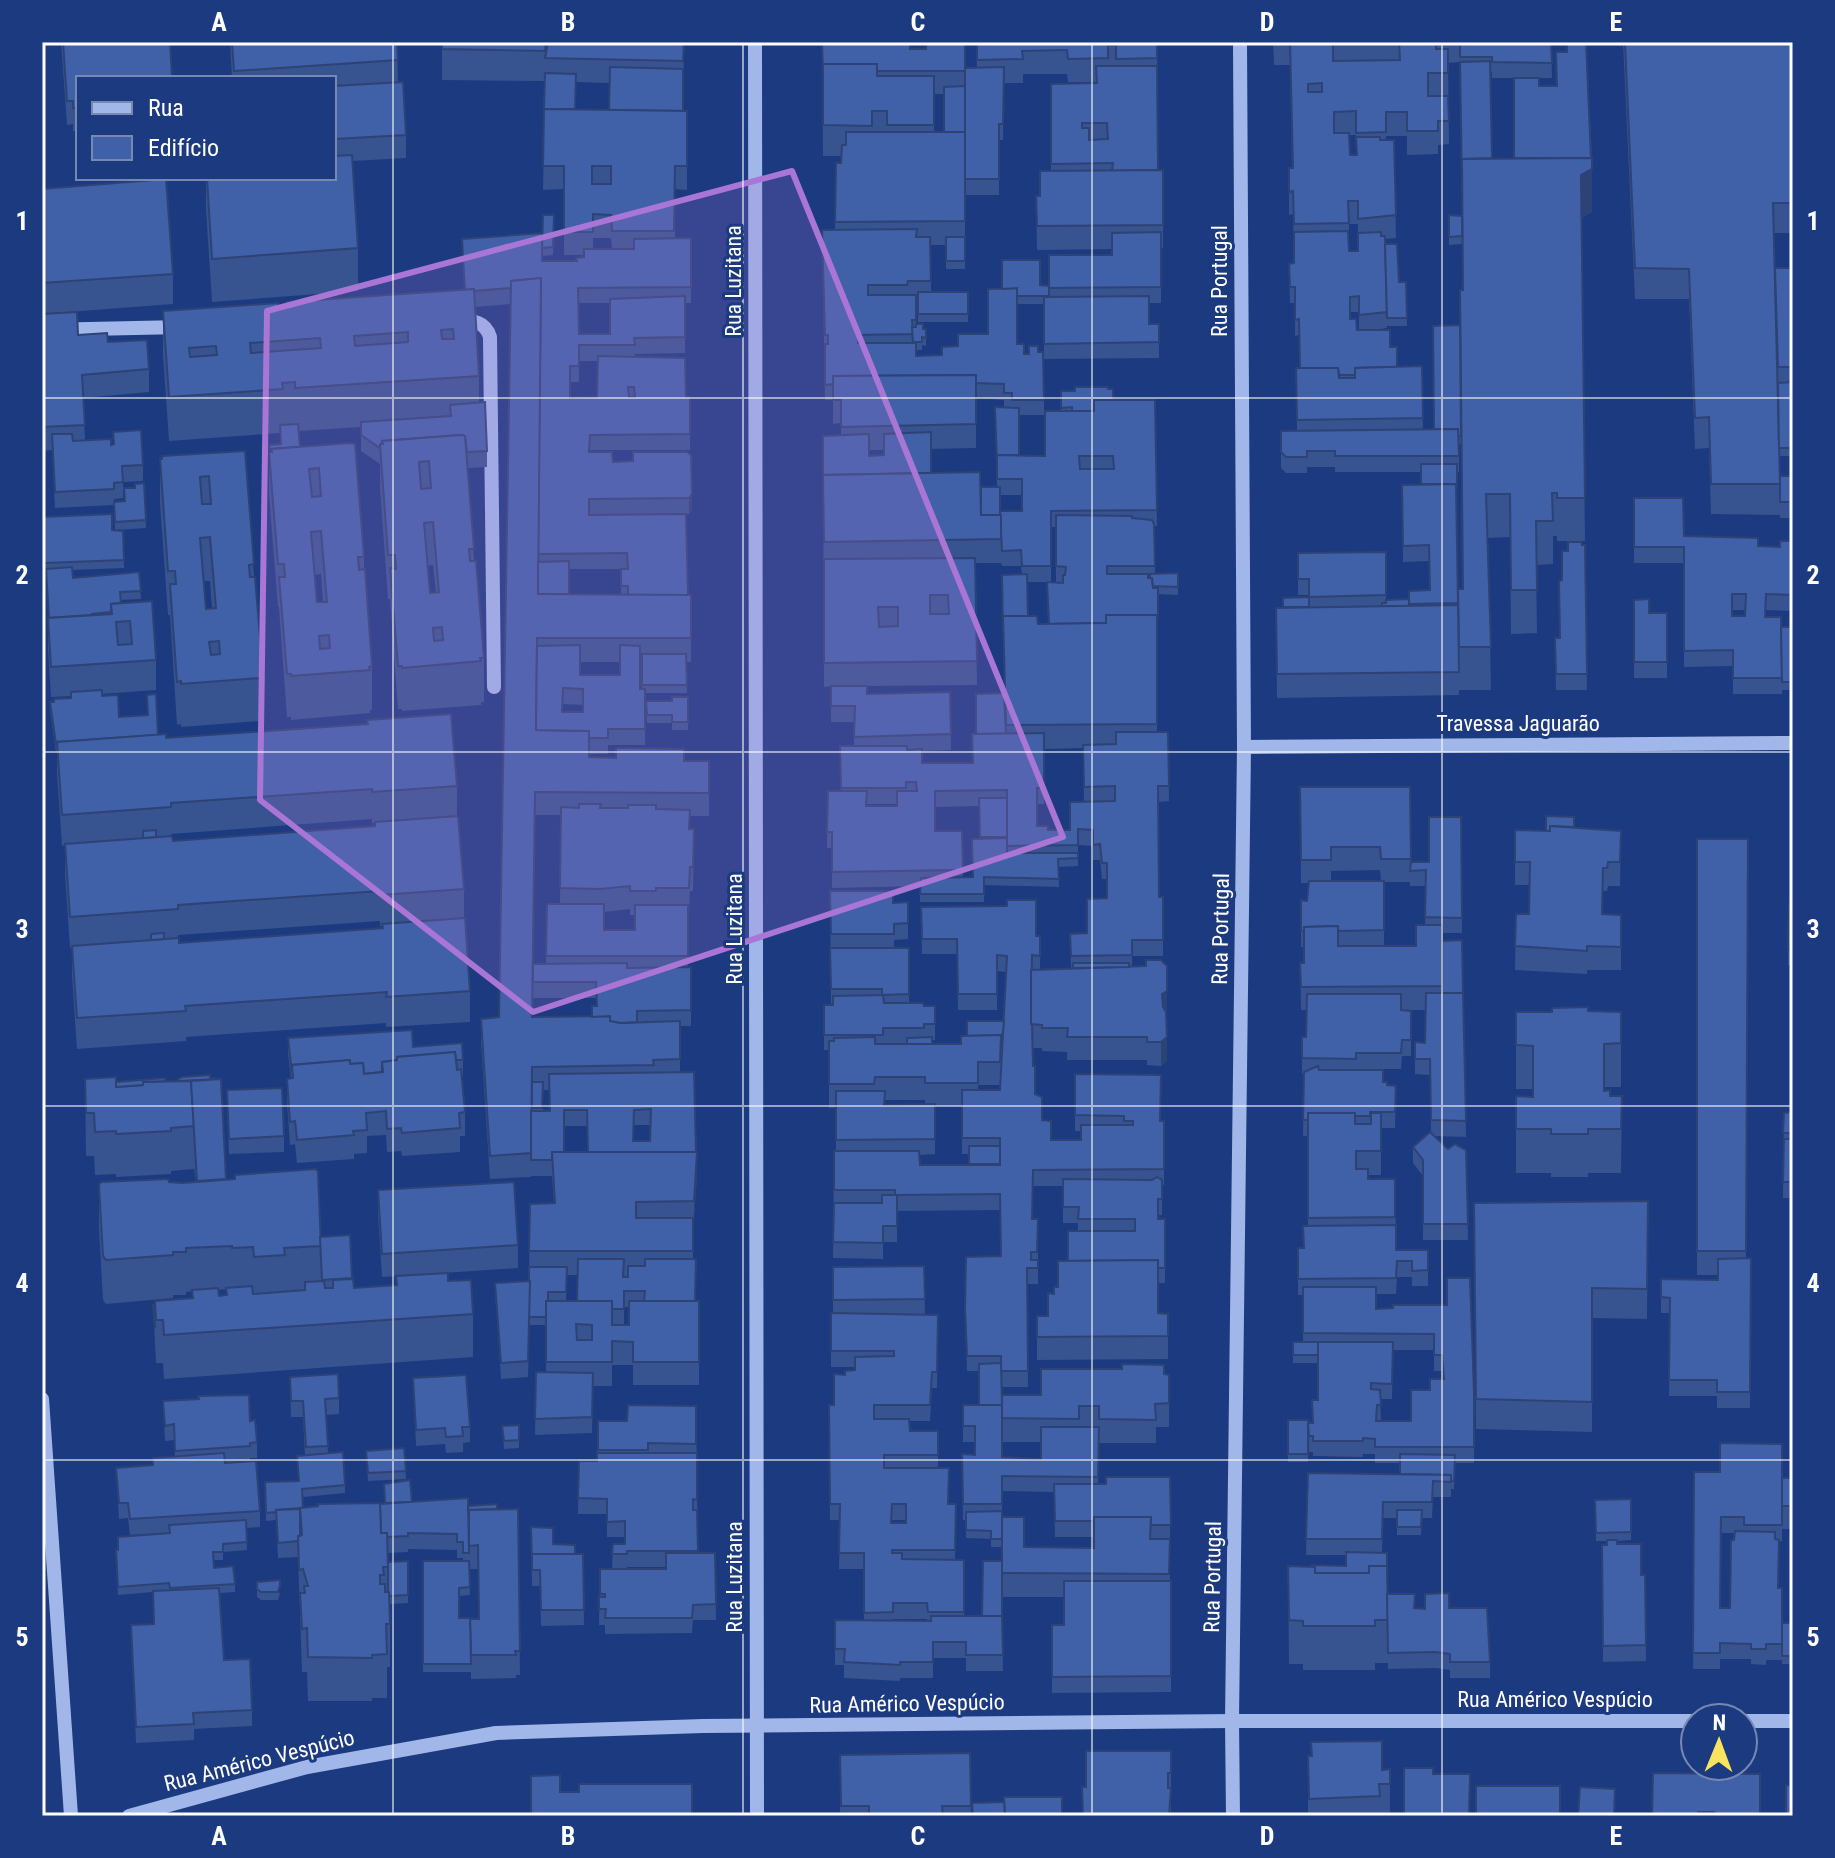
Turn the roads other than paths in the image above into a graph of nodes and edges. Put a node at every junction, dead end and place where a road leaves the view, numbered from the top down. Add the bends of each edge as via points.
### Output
1 (755, 42) edge
2 (1240, 42) edge
3 (441, 322) edge
4 (201, 326) edge
5 (42, 330) edge
6 (494, 687) dead end
7 (1793, 743) edge
8 (1244, 747) junction
9 (42, 1399) edge
10 (1232, 1721) junction
11 (1679, 1721) edge
12 (1759, 1721) edge
13 (1793, 1721) edge
14 (756, 1727) junction
15 (71, 1816) edge
16 (129, 1816) edge
17 (757, 1816) edge
18 (1233, 1816) edge

1 - 14 street, Rua Luzitana
2 - 8 street, Rua Portugal
3 - 6 street via 481,323 490,337
4 - 5 street
7 - 8 street, Travessa Jaguarão
8 - 10 street, Rua Portugal
9 - 15 street
10 - 11 street, Rua Américo Vespúcio
10 - 14 street, Rua Américo Vespúcio
10 - 18 street, Rua Portugal
12 - 13 street
14 - 16 street, Rua Américo Vespúcio via 496,1733 307,1767
14 - 17 street, Rua Luzitana

